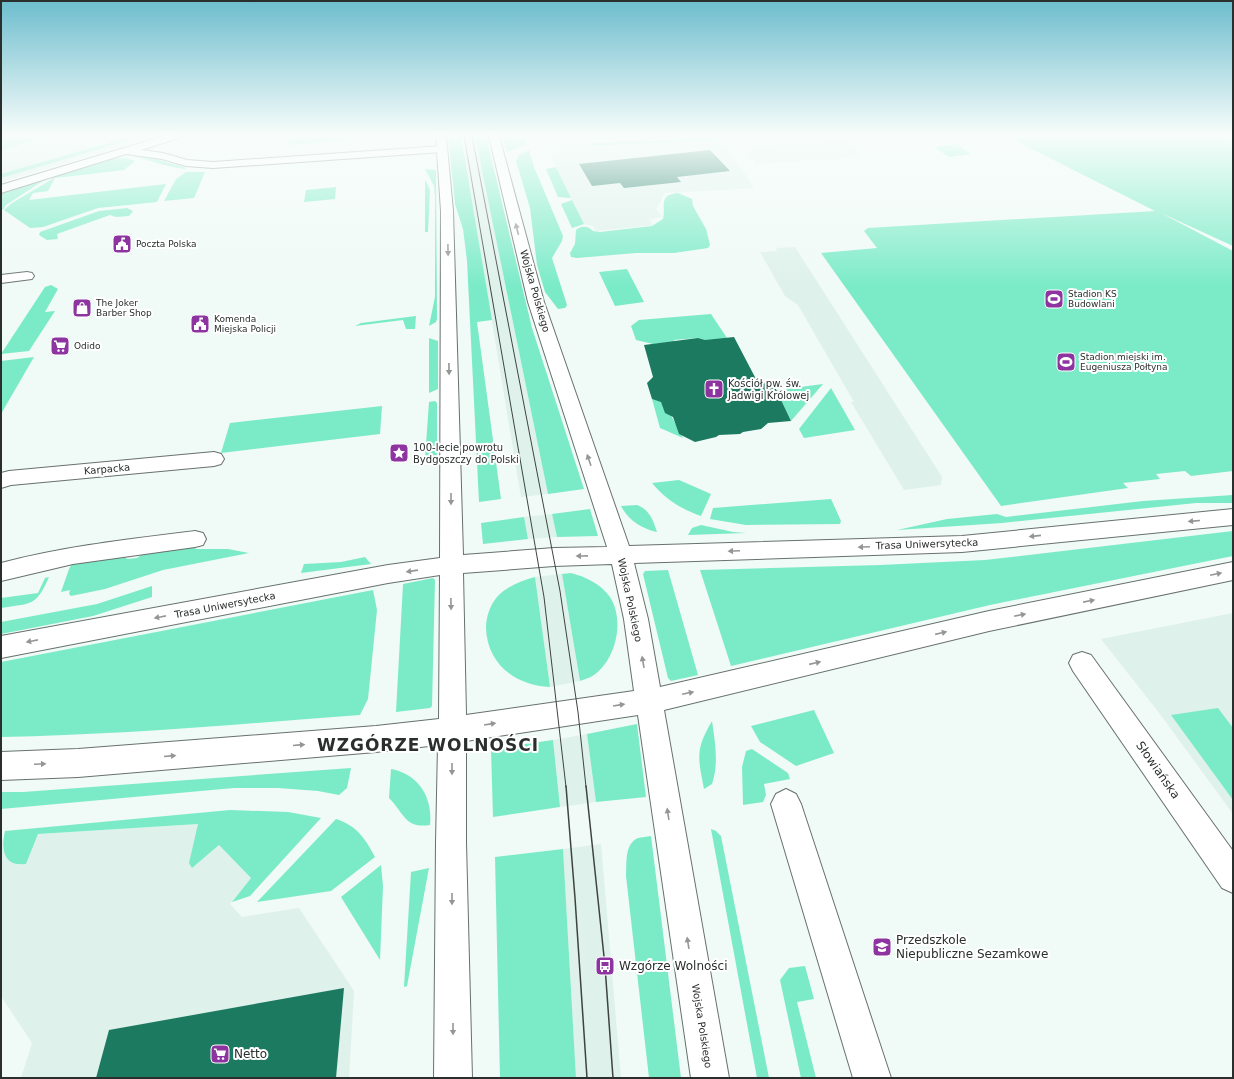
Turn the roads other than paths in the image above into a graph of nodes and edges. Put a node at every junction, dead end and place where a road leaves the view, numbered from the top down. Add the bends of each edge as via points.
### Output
1 (445, 186) edge
2 (507, 186) edge
3 (27, 276) dead end
4 (1, 279) edge
5 (214, 459) dead end
6 (1, 481) edge
7 (1233, 517) edge
8 (195, 539) dead end
9 (621, 555) junction
10 (450, 565) junction
11 (1233, 571) edge
12 (1, 572) edge
13 (1, 647) edge
14 (1082, 663) dead end
15 (650, 701) junction
16 (452, 730) junction
17 (1, 766) edge
18 (786, 804) dead end
19 (1233, 877) edge
20 (453, 1078) edge
21 (710, 1078) edge
22 (872, 1078) edge

1 -> 10 street
9 -> 2 street, Wojska Polskiego via 536,302
3 - 4 street
5 - 6 street, Karpacka via 9,478
7 -> 9 street, Trasa Uniwersytecka via 962,544
8 - 12 street via 66,557
9 -> 10 street, Trasa Uniwersytecka via 548,557
15 -> 9 street, Wojska Polskiego via 636,619
10 -> 13 street, Trasa Uniwersytecka via 388,574
10 -> 16 street
15 -> 11 street via 989,622
14 - 19 street, Słowiańska
16 -> 15 street
21 -> 15 street, Wojska Polskiego
17 -> 16 street via 78,763 354,741
16 -> 20 street
18 - 22 street

